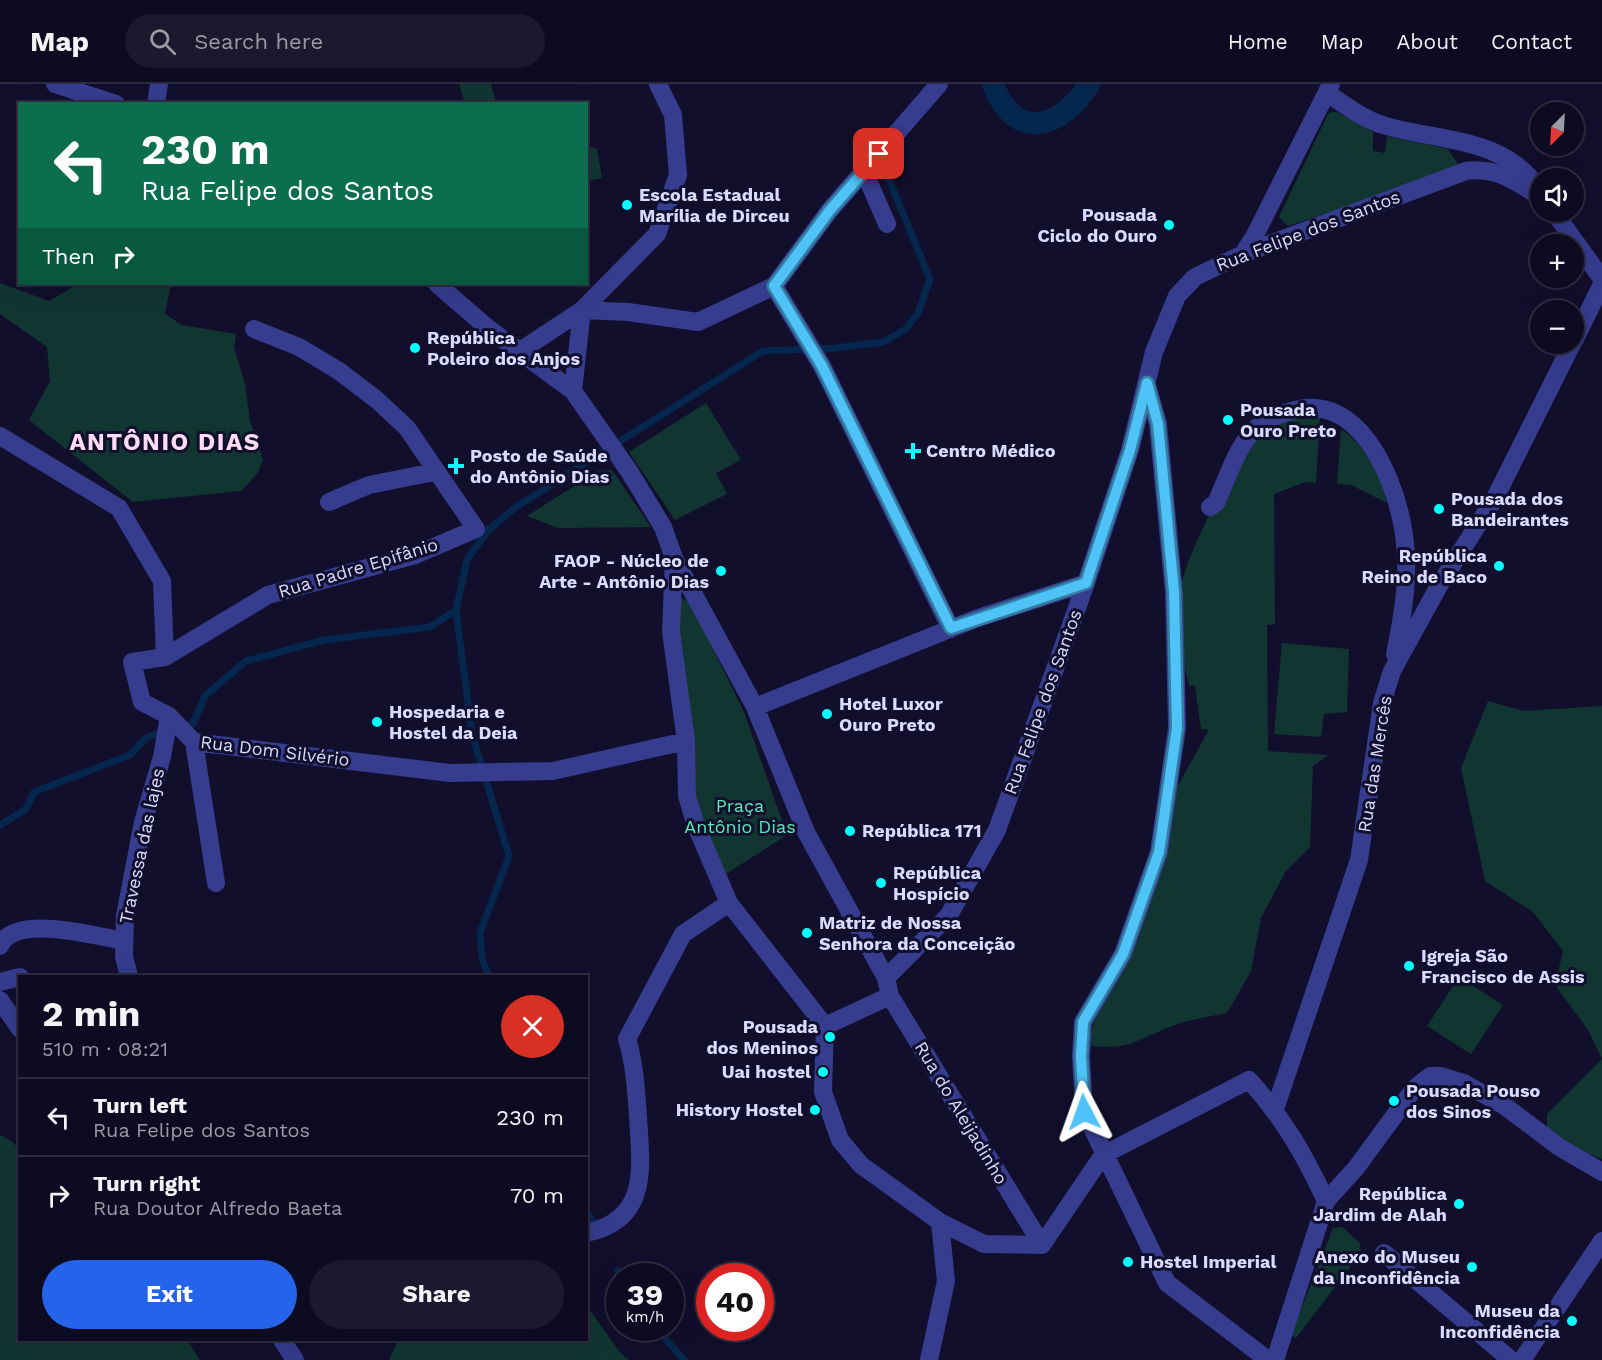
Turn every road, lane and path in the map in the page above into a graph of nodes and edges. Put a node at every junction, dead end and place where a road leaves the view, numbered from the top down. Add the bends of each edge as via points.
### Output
1 (55, 84) edge
2 (159, 84) edge
3 (658, 84) edge
4 (939, 84) edge
5 (1329, 88) edge
6 (110, 102) edge
7 (156, 102) edge
8 (864, 171) junction
9 (1530, 177) edge
10 (1530, 190) edge
11 (1561, 222) edge
12 (887, 224) dead end
13 (1243, 254) junction
14 (1602, 279) edge
15 (1602, 284) edge
16 (438, 285) edge
17 (774, 286) junction
18 (582, 310) junction
19 (1584, 320) edge
20 (254, 329) dead end
21 (520, 351) junction
22 (1567, 354) edge
23 (1147, 383) junction
24 (573, 392) junction
25 (0, 436) edge
26 (435, 472) junction
27 (329, 502) dead end
28 (1210, 507) dead end
29 (674, 558) junction
30 (1086, 583) junction
31 (951, 628) junction
32 (165, 657) junction
33 (1392, 671) junction
34 (755, 707) junction
35 (169, 716) junction
36 (686, 741) junction
37 (194, 742) junction
38 (216, 883) dead end
39 (729, 903) junction
40 (123, 941) junction
41 (0, 946) edge
42 (129, 975) edge
43 (18, 978) edge
44 (886, 978) junction
45 (0, 982) edge
46 (890, 996) junction
47 (3, 1010) edge
48 (825, 1026) junction
49 (18, 1027) edge
50 (1275, 1109) junction
51 (1103, 1155) junction
52 (1602, 1172) edge
53 (1326, 1201) junction
54 (940, 1222) junction
55 (588, 1232) edge
56 (1602, 1242) edge
57 (1042, 1245) junction
58 (1384, 1253) dead end
59 (283, 1341) edge
60 (295, 1360) edge
61 (929, 1360) edge
62 (1268, 1360) edge
63 (1275, 1360) edge
64 (1511, 1360) edge
65 (1522, 1360) edge

1 - 6 street
2 - 7 street
3 - 18 street via 673,115 678,175 657,234
4 - 8 street
5 - 9 street via 1353,111 1381,125 1494,150
5 - 13 street
8 - 12 street
8 - 17 street
10 - 13 street, Rua Felipe dos Santos via 1498,172 1466,171
11 - 14 street
13 - 23 street, Rua Felipe dos Santos via 1195,277 1177,296 1154,352
15 - 19 street, Rua das Mercês
16 - 21 street
17 - 18 street via 699,322
17 - 31 street via 822,366
18 - 21 street
18 - 24 street
20 - 26 street, Rua Padre Epifânio via 299,347 367,393 407,428
21 - 24 street
22 - 33 street, Rua das Mercês via 1495,498 1440,584
23 - 30 street, Rua Felipe dos Santos via 1130,450
23 - 51 street via 1158,424 1174,592 1177,728 1159,852 1123,954 1083,1022 1084,1112
24 - 29 street via 663,527
25 - 32 street via 119,508 162,581
26 - 27 street via 369,485
26 - 32 street, Rua Padre Epifânio via 476,529 415,555 268,595
28 - 33 street via 1216,503 1243,445 1261,424 1288,411 1318,408 1333,411 1349,423 1376,452 1386,470 1402,521 1407,594
29 - 34 street
29 - 36 street via 671,632
30 - 31 street
30 - 44 street, Rua Felipe dos Santos via 997,830 949,915
31 - 34 street
32 - 35 street, Rua Dom Silvério via 132,662 142,702
33 - 50 street, Rua das Mercês via 1382,703 1359,860
34 - 44 street, Rua do Aleijadinho via 806,832
35 - 37 street, Rua Dom Silvério
35 - 40 street, Travessa das lajes via 143,822
36 - 37 street, Rua Dom Silvério via 553,771 450,773
36 - 39 street via 687,796
37 - 38 street
39 - 48 street
39 - 55 street via 682,934 627,1039 634,1063 642,1173 635,1198 625,1214 613,1224
40 - 41 street via 44,928 20,931
40 - 42 street, Travessa das lajes
43 - 45 street
44 - 46 street, Rua do Aleijadinho
46 - 48 street
46 - 57 street, Rua do Aleijadinho
47 - 49 street
48 - 54 street via 823,1092 840,1140 861,1165
50 - 51 street via 1249,1080
50 - 53 street via 1298,1143
51 - 57 street
51 - 62 street via 1167,1283
52 - 53 street via 1464,1083 1430,1076 1414,1089 1356,1168
53 - 63 street
54 - 57 street via 984,1245
54 - 61 street via 946,1281
56 - 65 street
58 - 64 street
59 - 60 street

